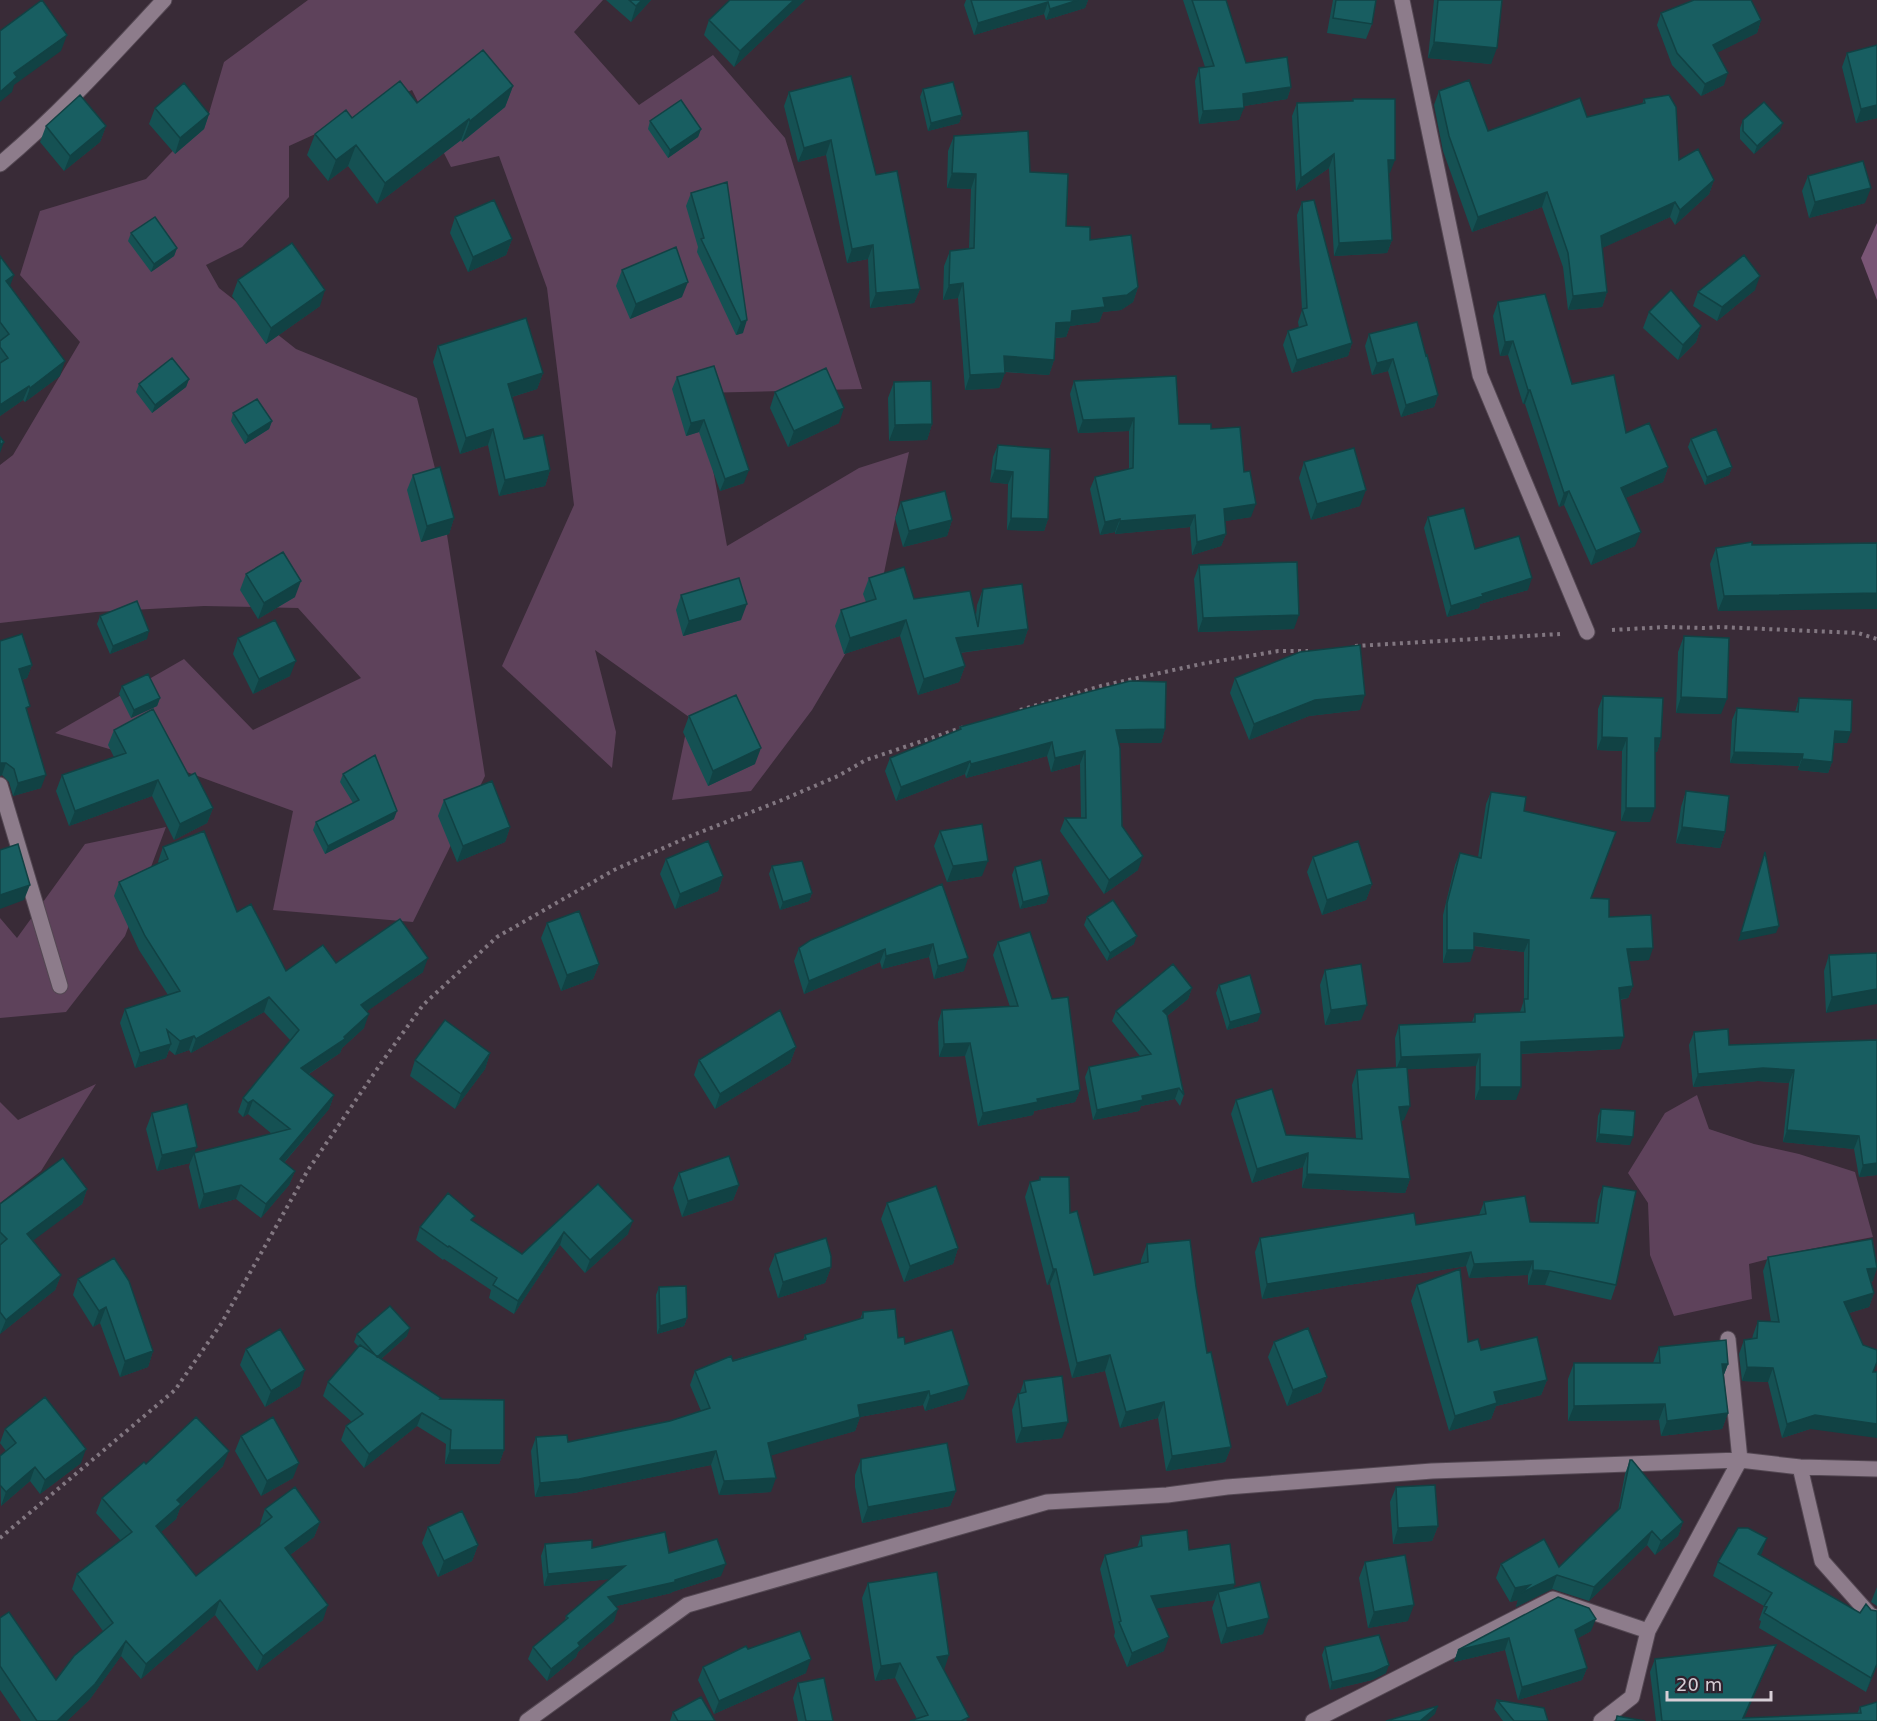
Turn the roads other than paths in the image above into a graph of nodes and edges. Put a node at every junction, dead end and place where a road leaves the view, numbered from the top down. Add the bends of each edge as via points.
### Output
1 (164, 0) edge
2 (1402, 0) edge
3 (0, 164) edge
4 (1587, 632) road end
5 (0, 785) edge
6 (60, 986) dead end
7 (1728, 1339) edge
8 (1740, 1460) junction
9 (1800, 1467) junction
10 (1877, 1469) edge
11 (1877, 1618) edge
12 (1648, 1631) junction
13 (527, 1721) edge
14 (1313, 1721) edge
15 (1601, 1721) edge

1 - 3 street via 71,100
2 - 4 street via 1480,375
5 - 6 street
7 - 8 street
8 - 9 street
8 - 12 street
8 - 13 street via 1432,1471 1227,1487 1167,1496 1047,1502 687,1605
9 - 10 street
9 - 11 street via 1822,1561
12 - 14 street via 1553,1599
12 - 15 street via 1632,1696

